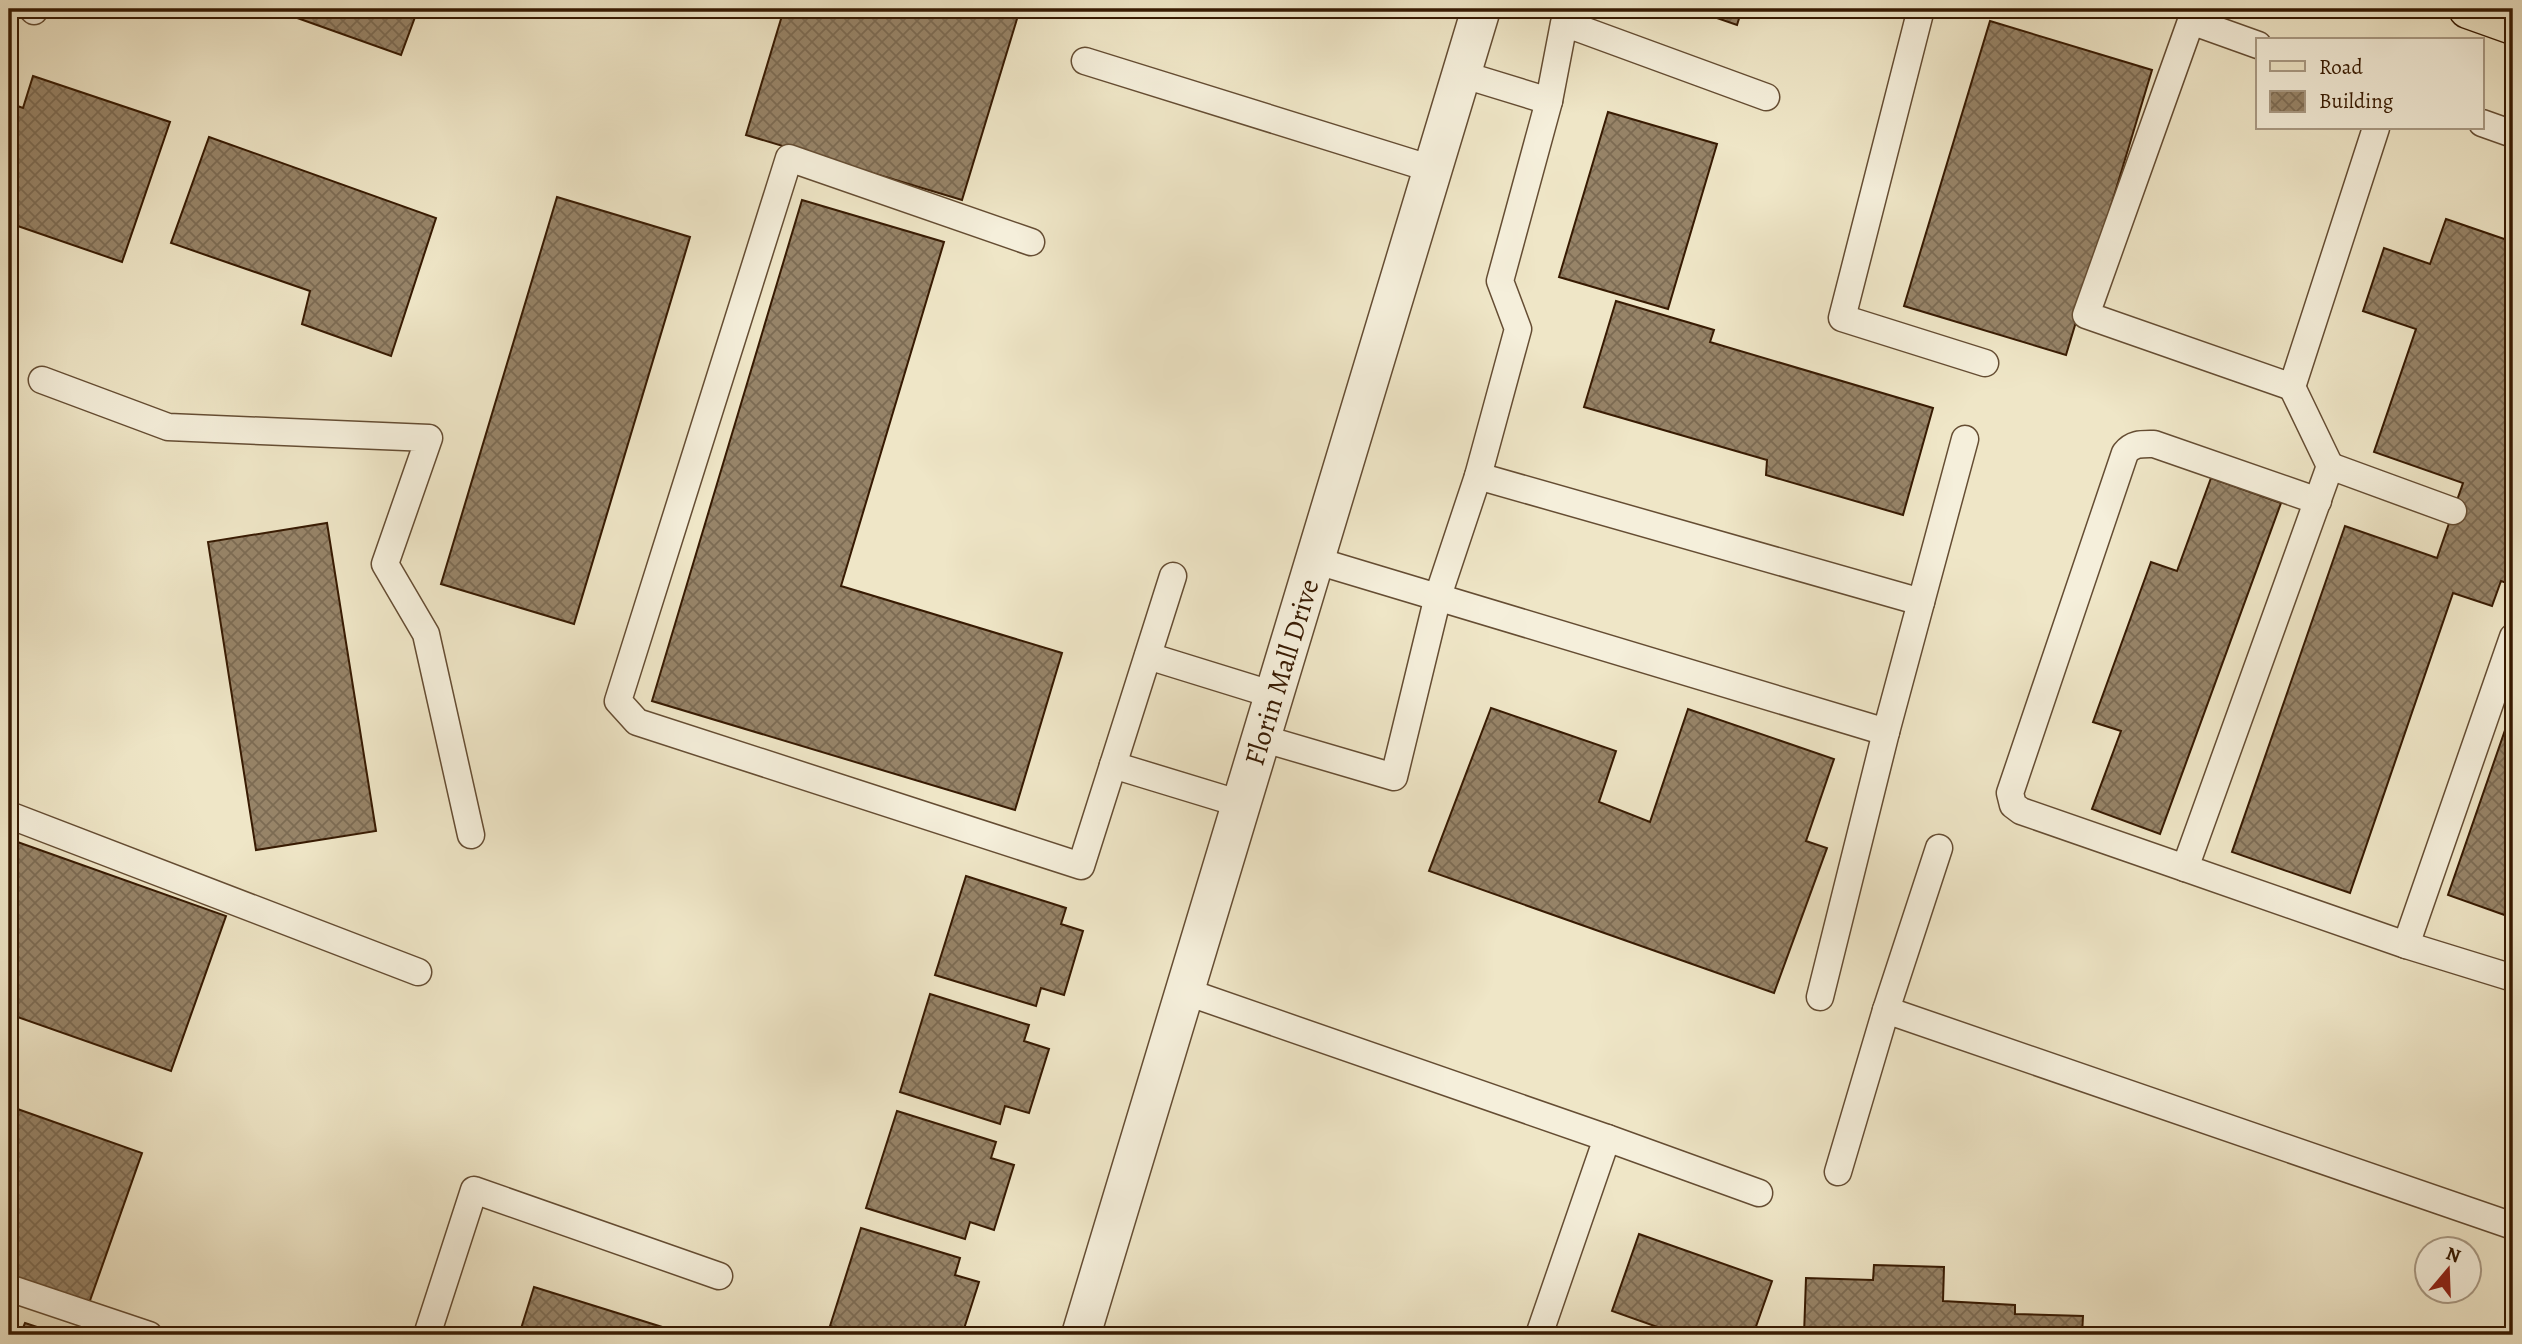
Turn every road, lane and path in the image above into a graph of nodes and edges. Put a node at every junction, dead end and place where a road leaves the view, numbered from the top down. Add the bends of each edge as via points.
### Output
1 (1481, 9) edge
2 (1921, 9) edge
3 (2468, 9) edge
4 (1566, 16) edge
5 (2513, 25) edge
6 (2256, 44) edge
7 (1085, 61) dead end
8 (1461, 74) junction
9 (1766, 97) dead end
10 (1549, 101) junction
11 (2484, 124) edge
12 (2375, 130) edge
13 (2513, 134) edge
14 (1432, 169) junction
15 (1031, 242) dead end
16 (1985, 363) dead end
17 (42, 380) dead end
18 (2292, 387) junction
19 (1965, 439) dead end
20 (2330, 466) junction
21 (1478, 476) junction
22 (2318, 501) junction
23 (2453, 511) dead end
24 (1314, 560) junction
25 (1173, 576) dead end
26 (1438, 596) junction
27 (1921, 602) junction
28 (2513, 637) edge
29 (1148, 656) junction
30 (1274, 695) junction
31 (1886, 732) junction
32 (1261, 738) junction
33 (1114, 765) junction
34 (1241, 804) junction
35 (9, 815) edge
36 (471, 835) dead end
37 (1939, 848) dead end
38 (2185, 868) junction
39 (2406, 945) junction
40 (418, 972) dead end
41 (2513, 978) edge
42 (1184, 991) junction
43 (1819, 997) dead end
44 (1886, 1010) junction
45 (1606, 1138) junction
46 (1838, 1172) dead end
47 (1759, 1193) dead end
48 (2513, 1226) edge
49 (719, 1276) dead end
50 (9, 1287) edge
51 (149, 1335) edge
52 (427, 1335) edge
53 (1081, 1335) edge
54 (1539, 1335) edge

1 - 8 street, Florin Mall Drive
2 - 16 lane via 1842,318
3 - 5 main road
4 - 9 lane
4 - 10 lane
6 - 18 lane via 2191,22 2085,315
7 - 14 lane
8 - 10 lane
8 - 14 street, Florin Mall Drive
10 - 21 lane via 1500,281 1518,329
11 - 13 lane
12 - 18 lane
14 - 24 street, Florin Mall Drive
15 - 33 lane via 789,158 618,701 637,722 1081,866
17 - 36 lane via 168,426 429,438 385,564 426,634
18 - 20 lane
19 - 27 lane
20 - 22 lane
20 - 23 lane
21 - 26 lane
21 - 27 lane
22 - 38 lane
22 - 38 lane via 2154,444 2131,446 2125,453 2010,793 2013,805 2021,811
24 - 26 lane
24 - 30 street, Florin Mall Drive
25 - 29 lane
26 - 31 lane
26 - 32 lane via 1394,777
27 - 31 lane
28 - 39 lane
29 - 30 lane
29 - 33 lane
30 - 32 street, Florin Mall Drive
31 - 43 lane
32 - 34 street, Florin Mall Drive
33 - 34 lane
34 - 42 street, Florin Mall Drive
35 - 40 lane
37 - 44 lane
38 - 39 lane
39 - 41 lane
42 - 45 lane
42 - 53 street, Florin Mall Drive
44 - 46 lane
44 - 48 lane
45 - 47 lane
45 - 54 lane
49 - 52 lane via 474,1190
50 - 51 lane

